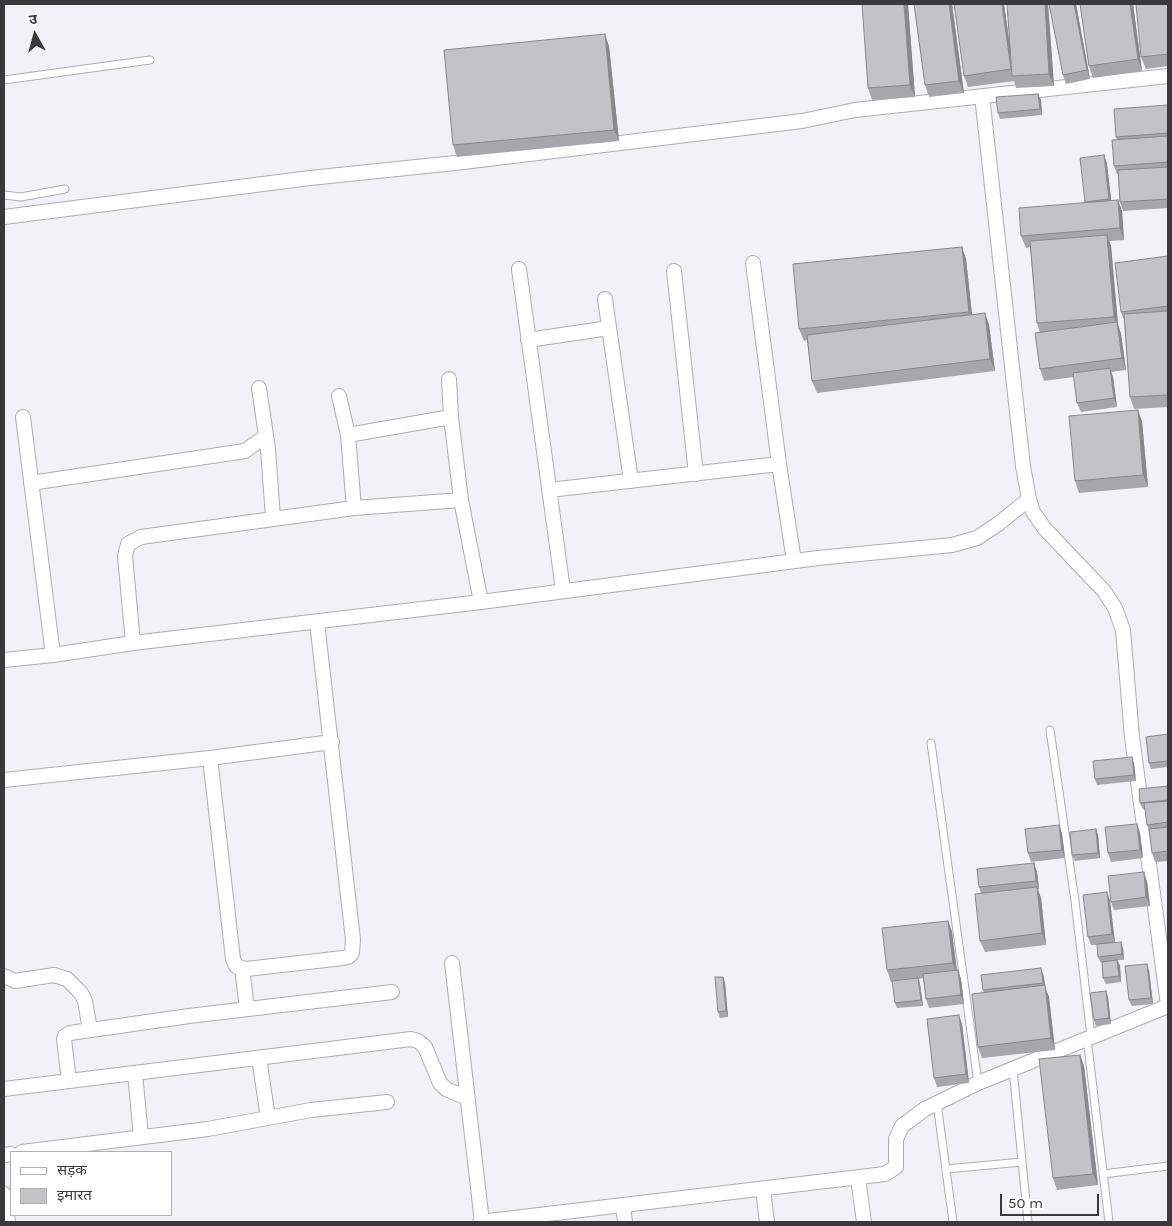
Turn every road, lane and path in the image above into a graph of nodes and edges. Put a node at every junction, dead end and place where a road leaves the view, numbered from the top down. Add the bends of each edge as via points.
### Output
1 (150, 60) dead end
2 (1168, 76) edge
3 (4, 80) edge
4 (982, 96) junction
5 (65, 189) dead end
6 (4, 195) edge
7 (4, 217) edge
8 (753, 263) dead end
9 (519, 269) dead end
10 (674, 271) dead end
11 (605, 299) dead end
12 (609, 328) junction
13 (528, 340) junction
14 (449, 379) dead end
15 (259, 388) dead end
16 (339, 396) dead end
17 (451, 417) junction
18 (23, 418) dead end
19 (348, 435) junction
20 (266, 436) junction
21 (779, 464) junction
22 (696, 474) junction
23 (631, 481) junction
24 (31, 483) junction
25 (549, 490) junction
26 (1029, 499) junction
27 (461, 500) junction
28 (354, 508) junction
29 (273, 518) junction
30 (794, 561) junction
31 (563, 590) junction
32 (481, 602) junction
33 (317, 622) junction
34 (133, 643) junction
35 (53, 655) junction
36 (4, 660) edge
37 (1050, 730) dead end
38 (332, 742) junction
39 (931, 743) dead end
40 (210, 758) junction
41 (4, 780) edge
42 (452, 963) dead end
43 (242, 968) junction
44 (4, 976) edge
45 (392, 992) dead end
46 (1168, 1005) edge
47 (247, 1009) junction
48 (90, 1030) junction
49 (1089, 1037) junction
50 (259, 1058) junction
51 (1012, 1068) junction
52 (135, 1073) junction
53 (68, 1081) junction
54 (978, 1082) junction
55 (4, 1089) edge
56 (467, 1098) junction
57 (386, 1102) dead end
58 (937, 1103) junction
59 (268, 1118) junction
60 (141, 1137) junction
61 (30, 1151) edge
62 (1022, 1162) junction
63 (1168, 1166) edge
64 (946, 1169) junction
65 (1103, 1174) junction
66 (858, 1178) junction
67 (763, 1189) junction
68 (4, 1194) edge
69 (623, 1206) junction
70 (8, 1222) edge
71 (481, 1222) edge
72 (625, 1222) edge
73 (767, 1222) edge
74 (864, 1222) edge
75 (953, 1222) edge
76 (1028, 1222) edge
77 (1109, 1222) edge

1 - 3 lane
2 - 4 street
4 - 7 street via 855,110 802,121
4 - 26 street
5 - 6 lane via 21,197
8 - 21 street
9 - 13 street
10 - 22 street
11 - 12 street
12 - 13 street
12 - 23 street
13 - 25 street
14 - 17 street
15 - 20 street
16 - 19 street
17 - 19 street
17 - 27 street
18 - 24 street
19 - 28 street
20 - 24 street via 245,451
20 - 29 street
21 - 22 street
21 - 30 street
22 - 23 street
23 - 25 street
24 - 35 street
25 - 31 street
26 - 30 street via 977,538 952,545
26 - 46 street via 1033,512 1045,529 1104,591 1116,608 1123,630 1132,737
27 - 28 street
27 - 32 street
28 - 29 street
29 - 34 street via 140,537 128,544 125,556
30 - 31 street
31 - 32 street
32 - 33 street
33 - 34 street
33 - 38 street
34 - 35 street
35 - 36 street
37 - 49 lane via 1076,901
38 - 40 street
38 - 43 street via 352,953 343,958
39 - 54 lane
40 - 41 street
40 - 43 street via 233,958 236,966
42 - 56 street
43 - 47 street
44 - 48 street via 15,981 54,975 67,979 85,1001
45 - 47 street
46 - 49 street
47 - 48 street
48 - 53 street via 65,1036
49 - 51 street
49 - 65 lane
50 - 52 street
50 - 56 street via 410,1039 425,1047 440,1083
50 - 59 street
51 - 54 street
51 - 62 lane
52 - 53 street
52 - 60 street
53 - 55 street
54 - 58 street
56 - 71 street
57 - 59 street
58 - 64 lane
58 - 66 street via 902,1126 896,1139 897,1162 893,1170
59 - 60 street
60 - 61 street
62 - 64 lane
62 - 76 lane
63 - 65 lane
64 - 75 lane
65 - 77 lane
66 - 67 street
66 - 74 street
67 - 69 street
67 - 73 street
68 - 70 street
69 - 71 street
69 - 72 street

